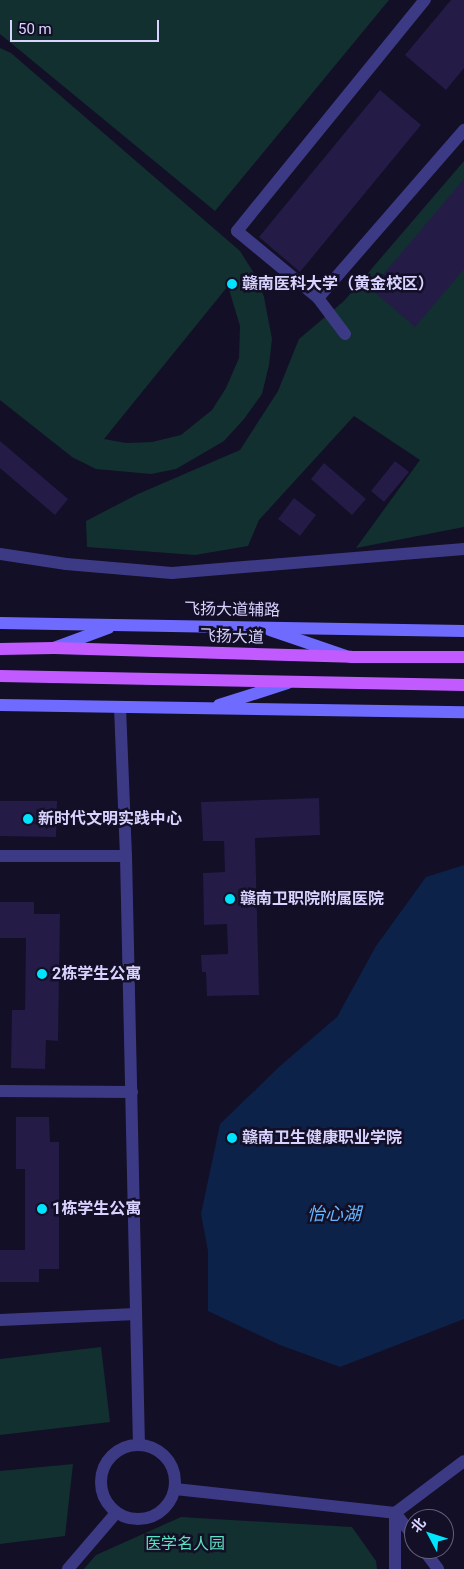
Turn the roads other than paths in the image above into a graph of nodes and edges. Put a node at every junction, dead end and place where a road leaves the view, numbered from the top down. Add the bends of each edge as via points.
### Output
1 (425, 0) edge
2 (464, 130) edge
3 (318, 298) junction
4 (346, 334) dead end
5 (464, 548) edge
6 (0, 554) edge
7 (0, 623) edge
8 (115, 625) junction
9 (258, 626) junction
10 (464, 631) edge
11 (0, 648) edge
12 (54, 648) junction
13 (351, 657) junction
14 (464, 657) edge
15 (0, 676) edge
16 (291, 682) junction
17 (464, 685) edge
18 (0, 705) edge
19 (120, 706) junction
20 (207, 708) junction
21 (464, 712) edge
22 (0, 856) edge
23 (126, 856) junction
24 (0, 1091) edge
25 (132, 1092) junction
26 (136, 1314) junction
27 (0, 1320) edge
28 (139, 1445) junction
29 (464, 1461) edge
30 (175, 1490) junction
31 (395, 1512) junction
32 (116, 1513) junction
33 (404, 1524) edge
34 (68, 1569) edge
35 (395, 1569) edge

1 - 3 street via 237,231
2 - 3 street
3 - 4 street
5 - 6 street via 172,572 66,564
7 - 8 street, 飞扬大道辅路
8 - 9 street, 飞扬大道辅路
8 - 12 street
9 - 10 street, 飞扬大道辅路
9 - 13 street
11 - 12 main road, 飞扬大道
12 - 13 main road, 飞扬大道
13 - 14 main road, 飞扬大道
15 - 16 main road
16 - 17 main road
16 - 20 street
18 - 19 street
19 - 20 street
19 - 23 street
20 - 21 street
22 - 23 street
23 - 25 street
24 - 25 street
25 - 26 street
26 - 27 street
26 - 28 street
28 - 30 street via 152,1447 163,1454 171,1464
28 - 32 street via 115,1452 102,1472 102,1495
29 - 31 street
30 - 31 street
30 - 32 street via 162,1512 151,1518 138,1520
31 - 33 street
31 - 35 street
32 - 34 street

